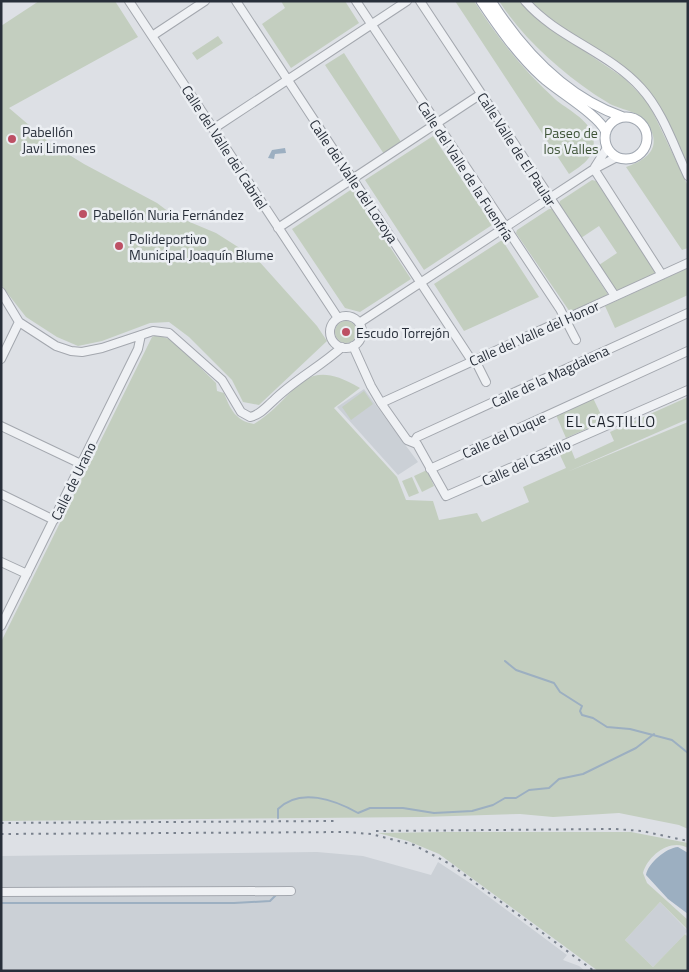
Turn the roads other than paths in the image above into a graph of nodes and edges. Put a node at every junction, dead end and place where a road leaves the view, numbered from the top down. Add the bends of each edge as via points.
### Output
1 (129, 1) edge
2 (205, 1) edge
3 (236, 1) edge
4 (356, 1) edge
5 (407, 1) edge
6 (420, 1) edge
7 (481, 1) edge
8 (491, 1) edge
9 (525, 1) edge
10 (372, 25) junction
11 (152, 36) junction
12 (287, 80) junction
13 (481, 94) junction
14 (622, 117) junction
15 (435, 124) junction
16 (213, 129) junction
17 (606, 132) junction
18 (607, 148) junction
19 (617, 157) junction
20 (594, 168) junction
21 (688, 176) edge
22 (353, 179) junction
23 (549, 198) junction
24 (278, 228) junction
25 (504, 228) junction
26 (688, 263) edge
27 (662, 275) junction
28 (422, 282) junction
29 (1, 292) edge
30 (615, 296) junction
31 (688, 313) edge
32 (338, 318) junction
33 (565, 319) junction
34 (19, 322) junction
35 (359, 323) junction
36 (141, 335) junction
37 (332, 340) junction
38 (576, 340) dead end
39 (353, 346) junction
40 (342, 347) junction
41 (688, 351) edge
42 (2, 355) edge
43 (329, 358) junction
44 (474, 360) junction
45 (486, 382) dead end
46 (688, 390) edge
47 (382, 403) junction
48 (1, 426) edge
49 (414, 442) junction
50 (81, 464) junction
51 (430, 469) junction
52 (1, 494) edge
53 (54, 520) junction
54 (1, 562) edge
55 (27, 574) junction
56 (1, 605) edge
57 (10, 609) junction
58 (1, 626) edge
59 (291, 891) dead end
60 (1, 892) edge

1 - 11 street, Calle del Valle del Cabriel
2 - 11 street
3 - 12 street, Calle del Valle del Lozoya
4 - 10 street, Calle del Valle de la Fuenfría
5 - 10 street
6 - 13 street, Calle Valle de El Paular
7 - 17 main road via 526,61 598,120
8 - 14 main road via 534,58 563,85 590,103
9 - 21 street via 559,30 640,87 651,101
10 - 12 street
10 - 15 street, Calle del Valle de la Fuenfría
11 - 16 street, Calle del Valle del Cabriel
12 - 16 street
12 - 22 street, Calle del Valle del Lozoya
13 - 15 street
13 - 23 street, Calle Valle de El Paular
14 - 17 main road via 612,122
14 - 19 main road via 640,123 646,141 636,156
15 - 22 street
15 - 25 street, Calle del Valle de la Fuenfría
16 - 24 street, Calle del Valle del Cabriel
17 - 18 main road
18 - 19 main road
18 - 20 street
19 - 20 street
20 - 23 street
20 - 27 street
22 - 24 street
22 - 28 street, Calle del Valle del Lozoya
23 - 25 street
23 - 30 street, Calle Valle de El Paular
24 - 32 street, Calle del Valle del Cabriel
25 - 28 street
25 - 33 street, Calle del Valle de la Fuenfría
26 - 27 street, Calle del Valle del Honor
27 - 30 street, Calle del Valle del Honor
28 - 35 street
28 - 44 street, Calle del Valle del Lozoya
29 - 34 street
30 - 33 street, Calle del Valle del Honor
31 - 49 street, Calle de la Magdalena
32 - 35 street via 349,316
32 - 37 street via 330,328
33 - 38 street, Calle del Valle de la Fuenfría
33 - 44 street, Calle del Valle del Honor
34 - 36 street via 71,352 102,348
34 - 42 street
35 - 39 street via 361,334
36 - 43 street via 161,330 176,337 222,380 240,412 250,417 260,413 296,379 318,368
36 - 50 street, Calle de Urano via 138,349
37 - 40 street
37 - 43 street
39 - 40 street
39 - 47 street
40 - 43 street
41 - 51 street, Calle del Duque
44 - 45 street, Calle del Valle del Lozoya
44 - 47 street, Calle del Valle del Honor
46 - 51 street, Calle del Castillo via 446,496
47 - 49 street via 407,440
48 - 50 street
49 - 51 street
50 - 53 street, Calle de Urano
52 - 53 street
53 - 55 street, Calle de Urano
54 - 55 street
55 - 57 street, Calle de Urano
56 - 57 street
57 - 58 street, Calle de Urano
59 - 60 street

